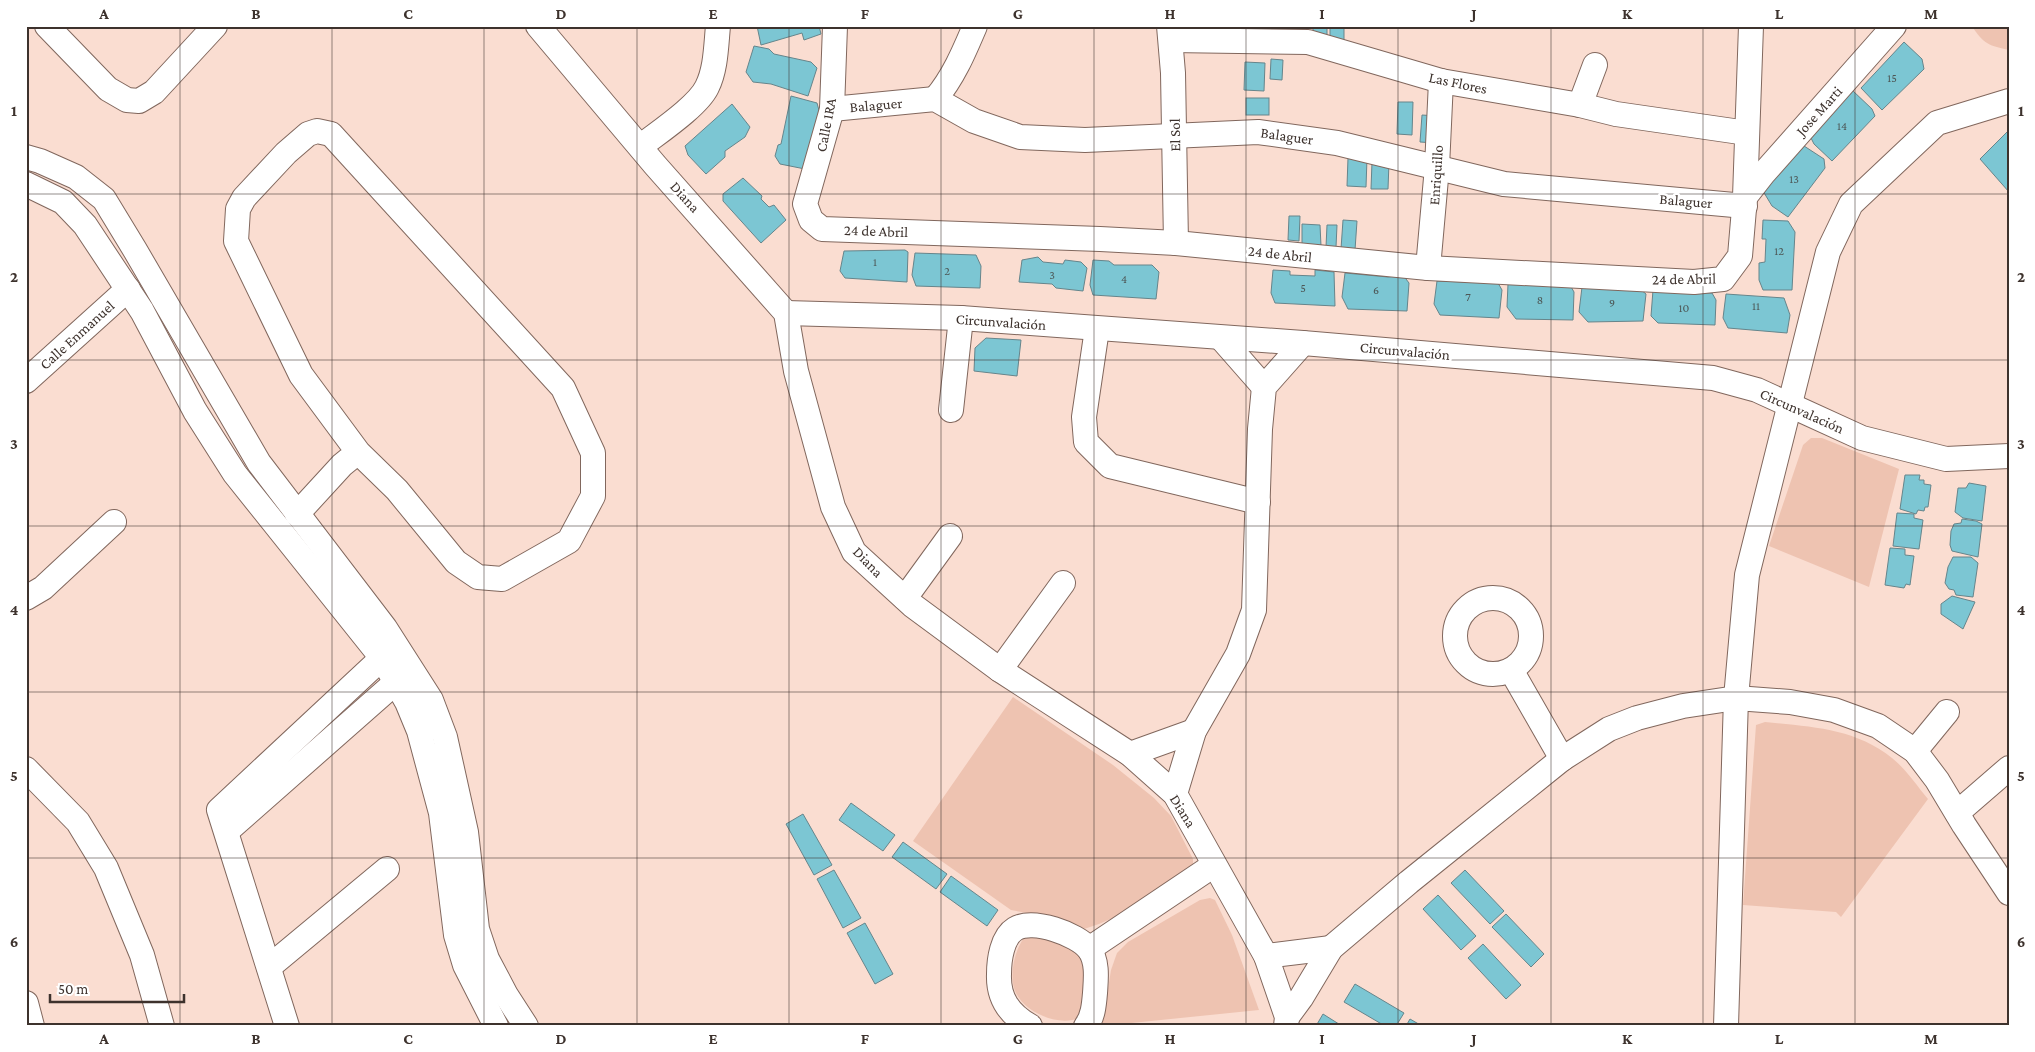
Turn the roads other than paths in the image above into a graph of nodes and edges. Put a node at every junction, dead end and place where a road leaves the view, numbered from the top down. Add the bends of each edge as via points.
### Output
1 (47, 26) edge
2 (215, 26) edge
3 (538, 26) edge
4 (718, 26) edge
5 (835, 26) edge
6 (975, 26) edge
7 (1751, 26) edge
8 (1894, 26) edge
9 (1170, 33) edge
10 (1595, 64) dead end
11 (1441, 81) junction
12 (935, 99) junction
13 (2009, 101) edge
14 (1580, 105) junction
15 (832, 109) junction
16 (1747, 133) junction
17 (1175, 137) junction
18 (641, 146) junction
19 (26, 157) edge
20 (1437, 167) junction
21 (26, 184) edge
22 (1745, 202) junction
23 (811, 220) joint
24 (1176, 243) junction
25 (1428, 268) junction
26 (128, 289) junction
27 (786, 313) junction
28 (961, 318) junction
29 (1097, 329) junction
30 (1221, 338) junction
31 (1303, 343) junction
32 (26, 381) edge
33 (1264, 387) junction
34 (1790, 406) junction
35 (951, 410) dead end
36 (358, 452) junction
37 (2009, 456) edge
38 (1258, 502) junction
39 (297, 514) junction
40 (114, 522) dead end
41 (950, 536) dead end
42 (1063, 584) dead end
43 (26, 598) edge
44 (905, 598) junction
45 (382, 658) junction
46 (1000, 670) junction
47 (1511, 670) dead end
48 (395, 682) junction
49 (1736, 698) junction
50 (1947, 712) dead end
51 (1194, 731) junction
52 (1915, 751) junction
53 (1130, 754) junction
54 (1562, 760) junction
55 (2009, 768) edge
56 (26, 769) edge
57 (1175, 794) junction
58 (1957, 813) junction
59 (227, 832) junction
60 (1214, 866) junction
61 (387, 870) dead end
62 (2009, 893) edge
63 (1331, 948) junction
64 (1089, 949) junction
65 (1266, 956) junction
66 (269, 968) junction
67 (26, 1003) edge
68 (1287, 1021) edge
69 (32, 1026) edge
70 (162, 1026) edge
71 (287, 1026) edge
72 (496, 1026) edge
73 (526, 1026) edge
74 (1030, 1026) edge
75 (1086, 1026) edge
76 (1726, 1026) edge

1 - 2 street via 108,88 127,100 139,101 154,92
3 - 18 street, Diana
4 - 18 street via 712,70 700,99
5 - 15 street, Calle 1RA
6 - 12 street via 958,65
7 - 16 street
8 - 22 street, Jose Marti via 1770,167
9 - 11 street, Las Flores via 1308,42
9 - 17 street, El Sol
10 - 14 street
11 - 14 street, Las Flores
11 - 20 street, Enriquillo
12 - 15 street, Balaguer
12 - 17 street, Balaguer via 974,121 1020,137 1085,140
13 - 34 street via 1937,123 1851,204 1828,252
14 - 16 street, Las Flores via 1616,114
15 - 23 street, Calle 1RA via 805,204
16 - 22 street
17 - 20 street, Balaguer via 1258,132 1337,143
17 - 24 street, El Sol
18 - 27 street, Diana
19 - 39 street via 76,177 104,199 259,463
20 - 22 street, Balaguer via 1504,184
20 - 25 street, Enriquillo
21 - 26 street via 63,202 85,225
22 - 25 street, 24 de Abril via 1740,256 1723,279 1694,282
23 - 24 street, 24 de Abril via 822,229
24 - 25 street, 24 de Abril
26 - 32 street, Calle Enmanuel
26 - 45 street via 195,411 235,474
27 - 28 street, Circunvalación
27 - 44 street, Diana via 796,370 833,507 854,552
28 - 29 street, Circunvalación
28 - 35 street
29 - 30 street, Circunvalación
29 - 38 street via 1084,418 1086,442 1110,466
30 - 31 street, Circunvalación
30 - 33 street
31 - 33 street
31 - 34 street, Circunvalación via 1713,378 1757,390
33 - 38 street
34 - 37 street, Circunvalación via 1862,438 1946,459
34 - 49 street via 1748,575
36 - 36 street via 397,490 456,562 478,577 502,579 568,541 593,496 593,453 563,388 331,134 317,130 286,153 244,198 238,209 236,241 301,375
36 - 39 street
38 - 51 street via 1254,610 1238,654
39 - 73 street via 385,628 431,700 445,737 466,832 477,929 487,959
40 - 43 street via 43,588
41 - 44 street
42 - 46 street
44 - 46 street, Diana
45 - 48 street
45 - 59 street via 219,810
46 - 53 street, Diana
47 - 54 street
48 - 59 street
48 - 72 street via 419,731 441,813 456,935 465,965
49 - 52 street via 1790,702 1834,710 1878,726
49 - 54 street via 1683,706 1637,718 1609,729
49 - 76 street
50 - 52 street
51 - 53 street
51 - 57 street
52 - 58 street
53 - 57 street, Diana
54 - 63 street
55 - 58 street
56 - 70 street via 78,822 106,868 142,955
57 - 60 street, Diana
58 - 62 street
59 - 66 street
60 - 64 street
60 - 65 street, Diana
61 - 66 street
63 - 65 street
63 - 68 street
64 - 74 street via 1078,939 1048,928 1023,926 1010,934 1001,954 1000,993 1009,1009
64 - 75 street via 1096,967 1096,982 1092,1017
65 - 68 street, Diana
66 - 71 street
67 - 69 street

